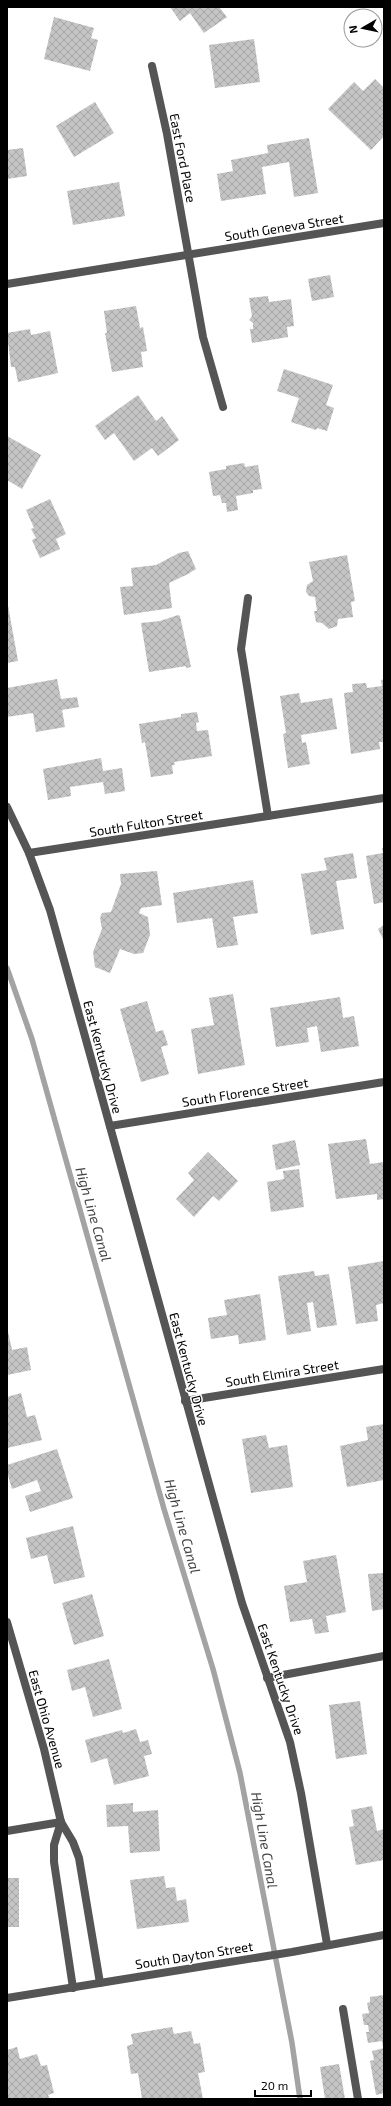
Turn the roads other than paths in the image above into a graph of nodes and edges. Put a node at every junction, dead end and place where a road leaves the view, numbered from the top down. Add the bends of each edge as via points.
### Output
1 (152, 66) dead end
2 (384, 224) edge
3 (188, 255) junction
4 (7, 284) edge
5 (223, 407) dead end
6 (248, 598) dead end
7 (384, 798) edge
8 (7, 807) edge
9 (268, 816) junction
10 (28, 852) junction
11 (384, 1082) edge
12 (110, 1126) junction
13 (384, 1369) edge
14 (185, 1401) junction
15 (7, 1622) edge
16 (384, 1656) edge
17 (267, 1678) junction
18 (61, 1822) junction
19 (7, 1831) edge
20 (384, 1935) edge
21 (327, 1944) junction
22 (100, 1983) junction
23 (73, 1988) junction
24 (7, 1998) edge
25 (343, 2009) dead end
26 (358, 2099) edge

1 - 3 street, East Ford Place via 168,134
2 - 3 street, South Geneva Street
3 - 4 street, South Geneva Street
3 - 5 street via 203,337
6 - 9 street via 241,649
7 - 9 street, South Fulton Street
8 - 10 street, East Kentucky Drive
9 - 10 street, South Fulton Street
10 - 12 street, East Kentucky Drive via 54,923
11 - 12 street, South Florence Street
12 - 14 street, East Kentucky Drive
13 - 14 street, South Elmira Street
14 - 17 street, East Kentucky Drive via 244,1609
15 - 18 street, East Ohio Avenue
16 - 17 street
17 - 21 street, East Kentucky Drive via 295,1762
18 - 19 street
18 - 22 street, East Ohio Avenue via 73,1842 81,1866
18 - 23 street, East Ohio Avenue via 54,1845 54,1866
20 - 21 street, South Dayton Street
21 - 22 street, South Dayton Street
22 - 23 street, South Dayton Street
23 - 24 street, South Dayton Street
25 - 26 street

